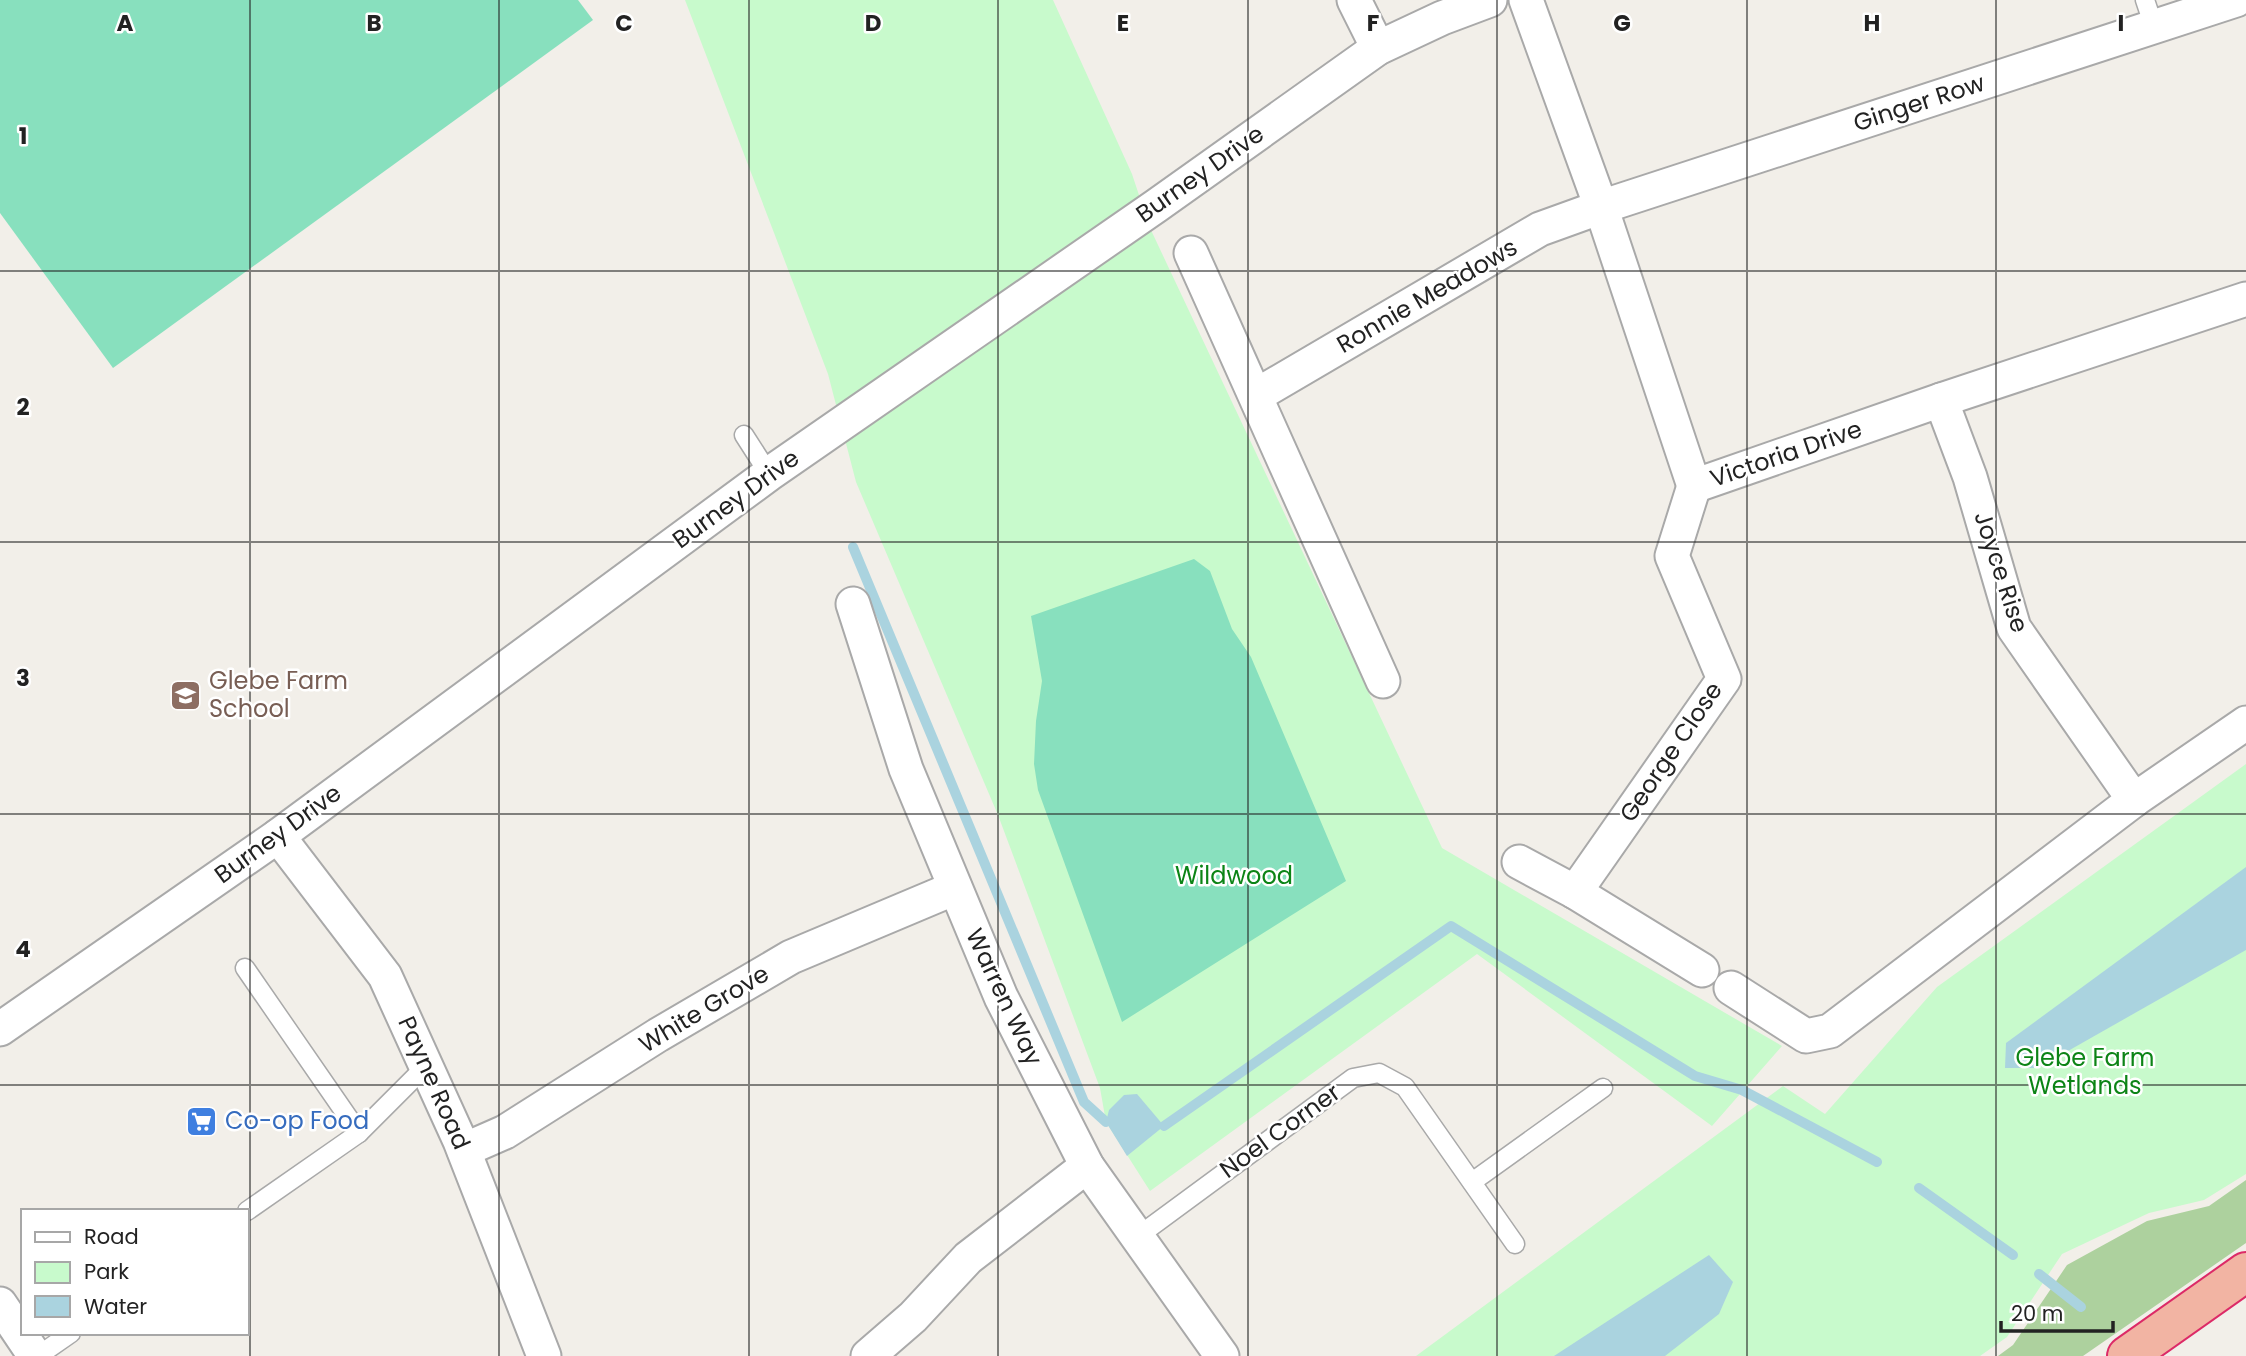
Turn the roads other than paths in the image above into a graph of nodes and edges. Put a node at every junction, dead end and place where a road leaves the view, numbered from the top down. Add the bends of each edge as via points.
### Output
1 (1354, 0) edge
2 (1490, 0) edge
3 (1526, 0) edge
4 (2236, 0) edge
5 (2150, 13) edge
6 (1378, 48) junction
7 (1601, 207) junction
8 (1192, 253) dead end
9 (2246, 299) edge
10 (1257, 395) junction
11 (1941, 400) junction
12 (744, 435) dead end
13 (769, 474) junction
14 (1694, 486) junction
15 (853, 604) dead end
16 (1384, 681) dead end
17 (2246, 723) edge
18 (2134, 800) junction
19 (278, 836) junction
20 (1519, 862) dead end
21 (956, 888) junction
22 (1575, 892) junction
23 (245, 968) dead end
24 (1702, 970) dead end
25 (1731, 988) dead end
26 (0, 1029) edge
27 (426, 1066) junction
28 (1603, 1088) dead end
29 (359, 1133) junction
30 (464, 1150) junction
31 (1087, 1166) junction
32 (1472, 1182) junction
33 (248, 1210) edge
34 (1137, 1237) junction
35 (1515, 1244) dead end
36 (2246, 1272) edge
37 (0, 1304) edge
38 (21, 1334) edge
39 (22, 1335) edge
40 (68, 1335) edge
41 (37, 1356) edge
42 (544, 1356) edge
43 (868, 1356) edge
44 (1222, 1356) edge
45 (2127, 1356) edge

1 - 6 street
2 - 6 street, Burney Drive
3 - 7 street, Victoria Drive
4 - 5 street, Ginger Row
5 - 7 street, Ginger Row
6 - 13 street, Burney Drive
7 - 10 street, Ronnie Meadows via 1540,229
7 - 14 street, Victoria Drive
8 - 10 street
9 - 11 street, Victoria Drive
10 - 16 street
11 - 14 street, Victoria Drive
11 - 18 street, Joyce Rise via 1970,477 2014,628
12 - 13 lane
13 - 19 street, Burney Drive
14 - 22 street, George Close via 1672,556 1724,679
15 - 21 street, Warren Way via 906,769
17 - 18 street
18 - 25 street via 1830,1031 1806,1036
19 - 26 street, Burney Drive
19 - 27 street, Payne Road via 385,976
20 - 22 street
21 - 30 street, White Grove via 791,957 505,1132
21 - 31 street, Warren Way via 1001,998
22 - 24 street
23 - 29 lane
27 - 29 lane
27 - 30 street, Payne Road
28 - 32 lane
29 - 33 lane
30 - 42 street, Payne Road
31 - 34 street, Warren Way
31 - 43 street via 968,1258 913,1317
32 - 34 lane, Noel Corner via 1405,1087 1379,1073 1353,1078
32 - 35 lane, Noel Corner
34 - 44 street, Warren Way
36 - 45 highway
37 - 38 street
39 - 41 street
40 - 41 lane

